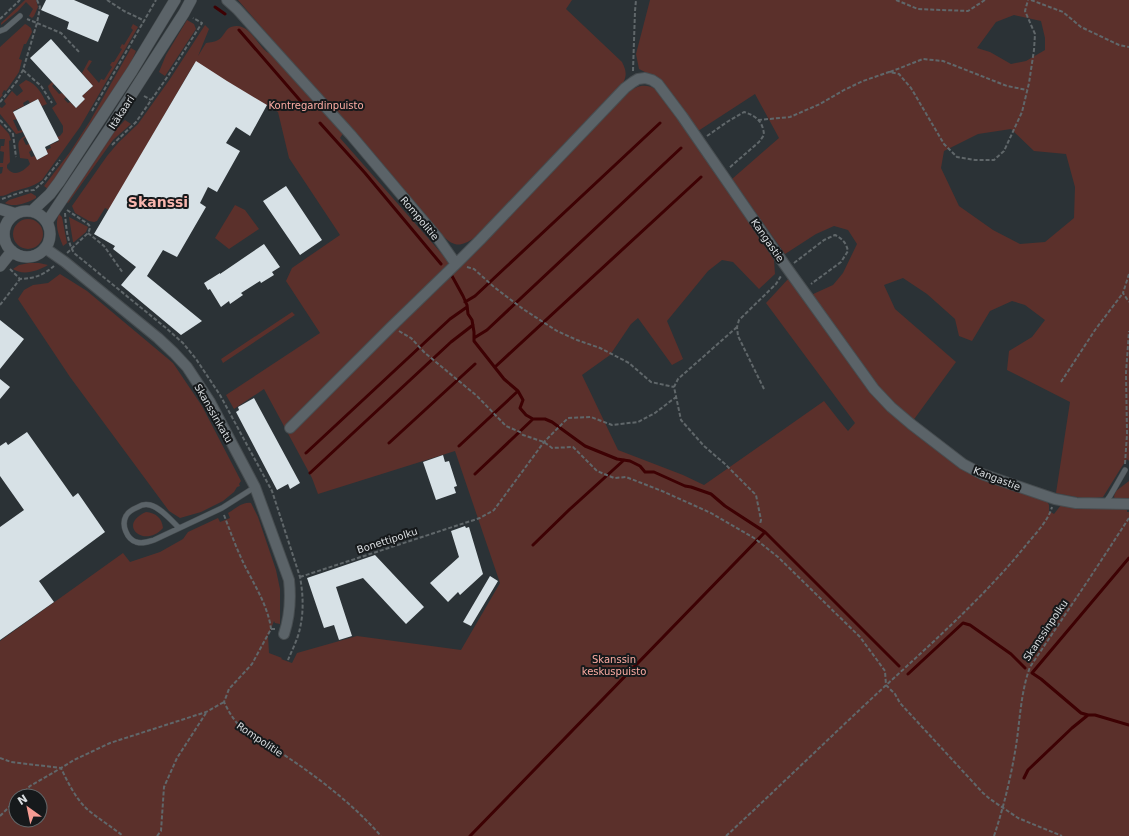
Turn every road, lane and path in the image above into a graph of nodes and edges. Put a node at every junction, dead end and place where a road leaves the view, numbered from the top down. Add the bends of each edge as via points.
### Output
1 (20, 0) edge
2 (37, 0) edge
3 (106, 0) edge
4 (156, 0) edge
5 (175, 0) edge
6 (191, 0) edge
7 (227, 0) edge
8 (636, 0) edge
9 (896, 0) edge
10 (985, 0) edge
11 (1029, 0) edge
12 (20, 16) joint
13 (0, 19) edge
14 (145, 21) junction
15 (37, 23) junction
16 (202, 23) dead end
17 (0, 31) edge
18 (1129, 47) edge
19 (80, 53) dead end
20 (23, 70) junction
21 (889, 72) junction
22 (633, 82) junction
23 (1027, 90) junction
24 (144, 96) dead end
25 (151, 100) junction
26 (0, 102) edge
27 (52, 103) dead end
28 (91, 112) dead end
29 (0, 120) edge
30 (758, 120) junction
31 (700, 142) junction
32 (110, 148) dead end
33 (16, 157) dead end
34 (62, 157) dead end
35 (722, 173) junction
36 (0, 202) edge
37 (0, 209) edge
38 (32, 211) junction
39 (65, 213) dead end
40 (16, 214) junction
41 (47, 222) junction
42 (2, 230) edge
43 (88, 233) junction
44 (45, 248) junction
45 (12, 251) junction
46 (61, 260) junction
47 (2, 264) edge
48 (456, 264) junction
49 (787, 268) junction
50 (124, 273) dead end
51 (1129, 274) edge
52 (20, 279) junction
53 (803, 290) junction
54 (1122, 293) junction
55 (1129, 302) edge
56 (0, 305) edge
57 (391, 327) junction
58 (736, 327) junction
59 (1129, 331) edge
60 (1061, 382) dead end
61 (674, 387) junction
62 (764, 389) dead end
63 (676, 397) junction
64 (290, 428) dead end
65 (544, 442) junction
66 (1125, 470) joint
67 (255, 487) junction
68 (1055, 499) junction
69 (1104, 503) junction
70 (1129, 504) edge
71 (222, 508) junction
72 (1129, 518) edge
73 (760, 524) dead end
74 (179, 528) junction
75 (300, 577) dead end
76 (271, 629) junction
77 (284, 634) joint
78 (886, 685) junction
79 (224, 702) junction
80 (206, 712) junction
81 (0, 758) edge
82 (62, 768) junction
83 (28, 788) edge
84 (1003, 807) junction
85 (8, 808) edge
86 (0, 816) edge
87 (123, 836) edge
88 (157, 836) edge
89 (381, 836) edge
90 (726, 836) edge
91 (994, 836) edge
92 (1062, 836) edge

1 - 13 path
2 - 15 path via 40,7
3 - 14 path
4 - 14 path
5 - 38 street, Itäkaari via 59,182
6 - 41 street, Itäkaari via 117,118
7 - 48 street, Rompolitie via 351,135 437,237
8 - 22 path
9 - 10 path via 918,8 968,11
11 - 18 path via 1063,12 1081,27
11 - 23 path via 1025,11 1035,34
12 - 15 path
12 - 17 lane
14 - 28 path
15 - 19 path via 61,33
15 - 20 path
16 - 25 path
20 - 26 path via 18,81
20 - 27 path via 41,86
21 - 23 path via 923,59 943,61 1007,86
21 - 23 path via 899,74 911,88 944,144 957,157 975,160 994,160 1004,150 1022,112
21 - 30 path via 863,81 790,117
22 - 31 street, Kangastie via 645,78 658,84
22 - 48 street
24 - 25 path
25 - 32 path via 136,122
29 - 33 path via 13,134
30 - 31 path via 744,112
30 - 35 path via 764,128 764,135
31 - 35 street, Kangastie
34 - 36 path via 34,190 13,195
35 - 49 street, Kangastie
37 - 40 street
38 - 40 street
38 - 41 street via 41,215
39 - 43 path via 67,210 88,224
40 - 42 street
41 - 44 street via 50,237
42 - 45 street
43 - 46 path
43 - 50 path via 104,246
44 - 45 street via 39,254 30,257 20,256
44 - 46 street, Skanssinkatu
45 - 47 street
46 - 52 path via 44,274
46 - 67 street, Skanssinkatu via 158,338 183,362 210,402
47 - 52 path
48 - 57 street
48 - 61 path via 474,269 522,309 557,331 629,363 651,382
49 - 53 street, Kangastie
49 - 53 path via 824,240 835,235 842,239 848,251 841,262
49 - 58 path via 776,284 739,320
51 - 54 path
52 - 56 path
53 - 68 street, Kangastie via 874,389 911,424 963,464 982,474
54 - 55 path
54 - 60 path
57 - 64 street
57 - 65 path via 411,338 425,353 477,396 506,426
58 - 61 path via 678,379
58 - 62 path
59 - 66 path
61 - 63 path
63 - 65 path, Bonettipolku via 638,422 612,425 591,418 568,418
63 - 73 path via 681,420 704,446 756,495
65 - 75 path, Bonettipolku via 494,510 480,518
65 - 78 path via 552,448 573,447 597,471 614,478 626,477 662,491 712,513 754,538 778,557 860,637 885,671
66 - 69 lane
67 - 71 lane
67 - 77 street, Skanssinkatu via 288,580 290,610
68 - 69 street, Kangastie via 1076,503
68 - 78 path via 1046,520 1011,564 936,640
69 - 70 street, Kangastie
71 - 74 lane
71 - 76 path via 242,560 266,608
72 - 84 path, Skanssinpolku via 1030,667 1025,680 1015,753
74 - 74 lane via 150,542 136,542 127,533 124,521 133,509 150,505
76 - 77 path
76 - 79 path via 252,664 229,689
78 - 84 path via 982,793
78 - 90 path
79 - 80 path
79 - 89 path, Rompolitie via 232,718 244,730 304,768 357,811
80 - 82 path via 110,743
80 - 88 path via 164,787 160,831
81 - 82 path via 11,762
82 - 83 path
82 - 87 path via 71,789 87,809
84 - 91 path, Skanssinpolku
84 - 92 path via 1018,818
85 - 86 path

